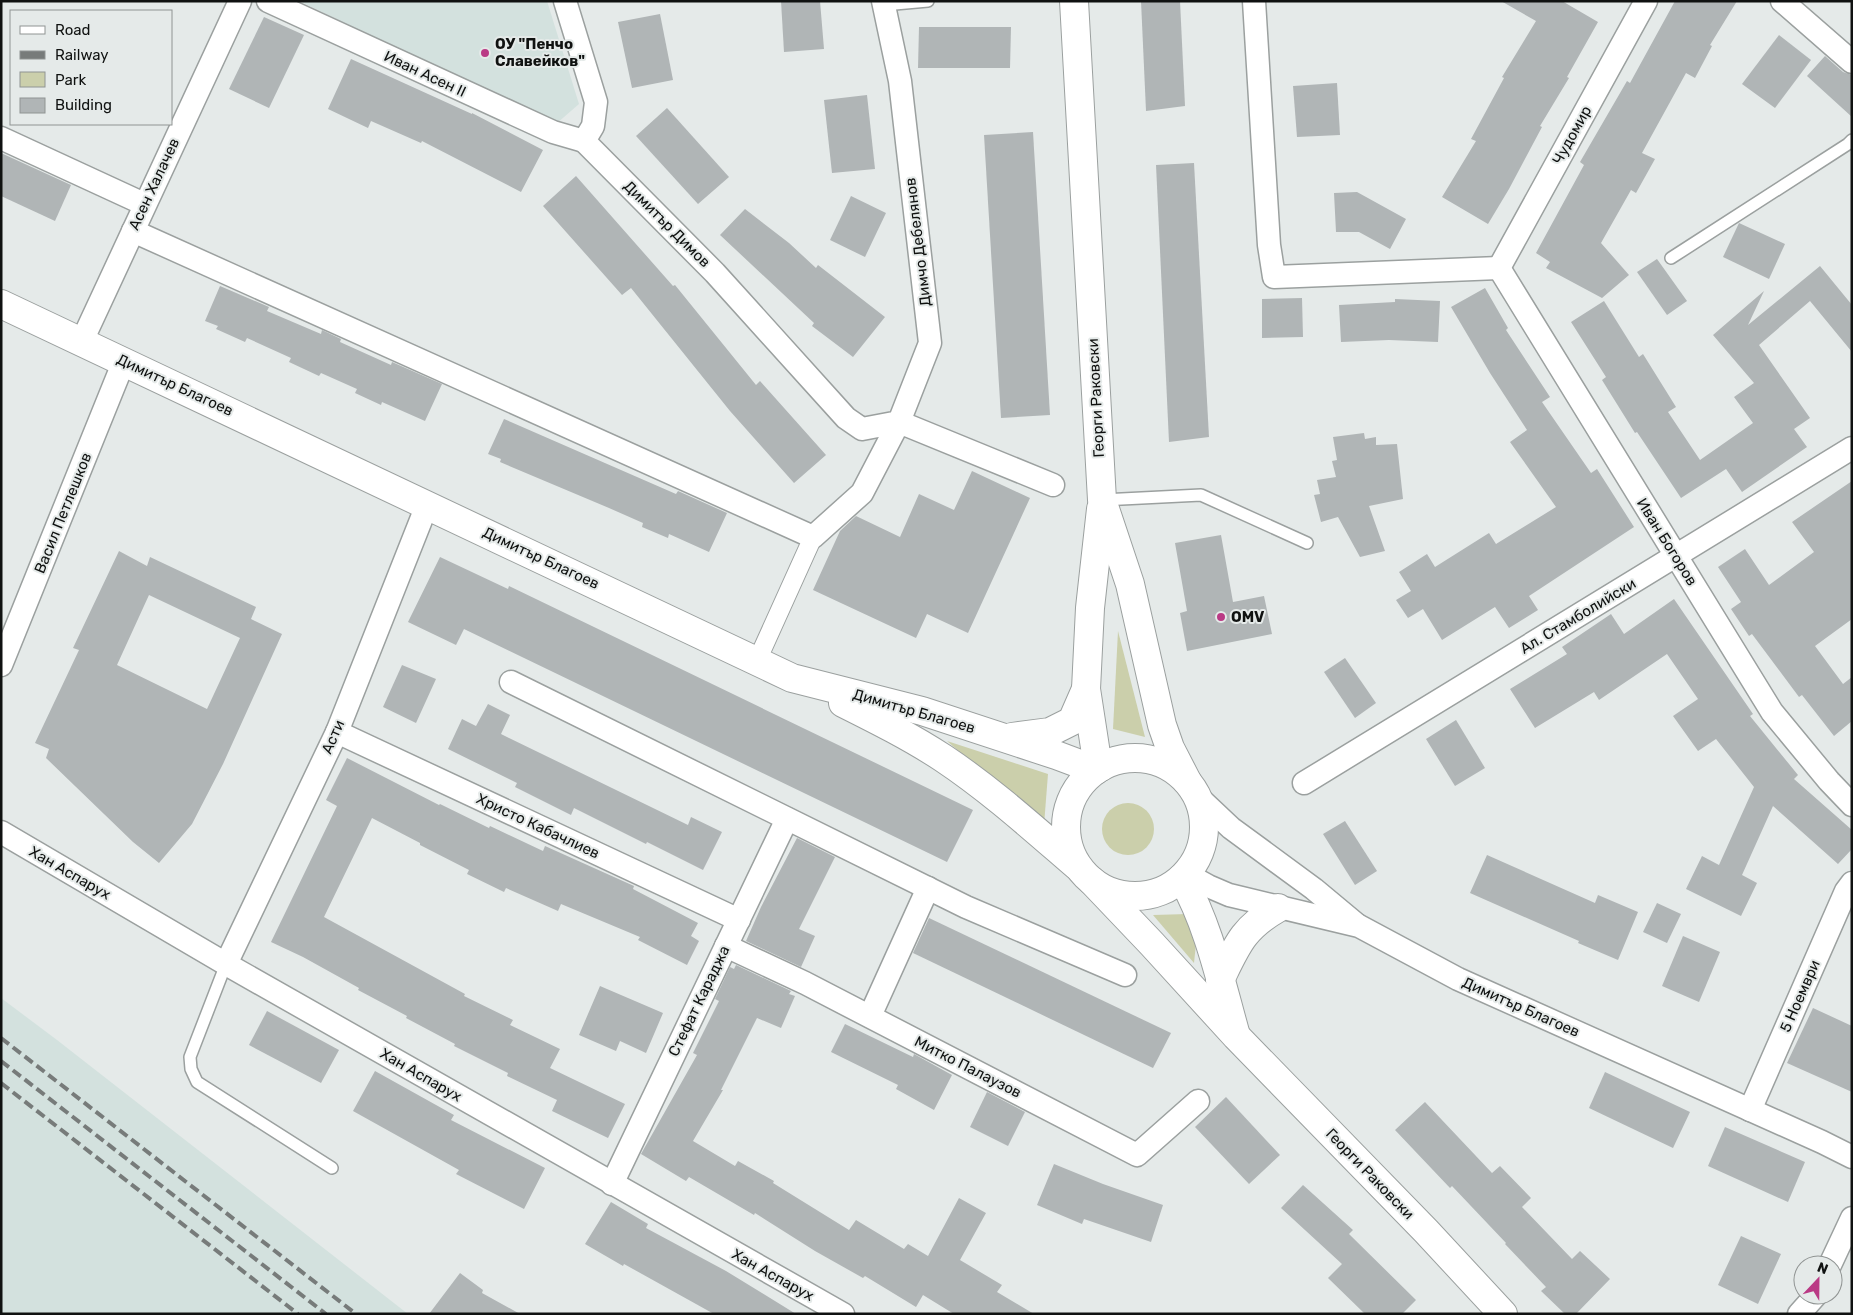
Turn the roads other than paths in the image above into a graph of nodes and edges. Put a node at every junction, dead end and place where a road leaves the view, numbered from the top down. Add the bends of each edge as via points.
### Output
1 (240, 1) edge
2 (268, 1) edge
3 (565, 1) edge
4 (928, 1) edge
5 (1074, 1) edge
6 (1254, 1) edge
7 (1646, 1) edge
8 (1782, 1) edge
9 (883, 3) edge
10 (1852, 62) edge
11 (1, 138) edge
12 (1852, 140) edge
13 (584, 141) junction
14 (144, 204) junction
15 (133, 231) junction
16 (1670, 258) dead end
17 (1499, 268) junction
18 (1, 304) edge
19 (82, 341) junction
20 (124, 361) junction
21 (899, 422) junction
22 (1852, 448) edge
23 (1054, 485) dead end
24 (1102, 500) junction
25 (427, 505) junction
26 (813, 537) junction
27 (1307, 543) dead end
28 (1676, 556) junction
29 (757, 661) junction
30 (1, 665) edge
31 (792, 678) junction
32 (511, 682) dead end
33 (1086, 689) junction
34 (337, 732) junction
35 (1002, 737) junction
36 (1099, 769) junction
37 (1304, 783) dead end
38 (1192, 788) junction
39 (1852, 805) edge
40 (787, 819) junction
41 (1, 832) edge
42 (1087, 876) junction
43 (1184, 876) junction
44 (1852, 883) edge
45 (928, 888) junction
46 (1278, 908) junction
47 (739, 920) junction
48 (1359, 926) junction
49 (726, 946) junction
50 (226, 964) junction
51 (1125, 976) dead end
52 (1220, 980) junction
53 (870, 1016) junction
54 (1236, 1036) junction
55 (1198, 1101) dead end
56 (1750, 1110) junction
57 (1852, 1156) edge
58 (332, 1168) dead end
59 (612, 1184) junction
60 (1852, 1218) edge
61 (1835, 1255) edge
62 (843, 1314) edge
63 (1504, 1314) edge

1 - 14 street, Асен Халачев
2 - 13 street, Иван Асен II via 553,132
3 - 13 street via 596,102 593,126
4 - 9 lane
5 - 24 street, Георги Раковски
6 - 17 street via 1269,245 1274,277
7 - 17 street, Чудомир
8 - 10 street
9 - 21 street, Димчо Дебелянов via 900,81 930,343
11 - 14 street
12 - 16 lane
13 - 21 street, Димитър Димов via 716,273 846,418 862,429
14 - 15 street, Асен Халачев
15 - 19 street, Асен Халачев
15 - 26 street
17 - 28 street, Иван Богоров
18 - 19 street, Димитър Благоев
19 - 20 street, Димитър Благоев
20 - 25 street, Димитър Благоев
20 - 30 street, Васил Петлешков
21 - 23 street
21 - 26 street, Димчо Дебелянов via 862,494
22 - 28 street, Ал. Стамболийски
24 - 27 lane via 1201,495
24 - 33 street via 1090,608
24 - 38 street, Георги Раковски via 1130,584 1162,725 1170,748
25 - 29 street, Димитър Благоев
25 - 34 street, Асти
26 - 29 street
28 - 37 street, Ал. Стамболийски
28 - 39 street, Иван Богоров via 1772,712
29 - 31 street, Димитър Благоев
31 - 35 street, Димитър Благоев via 922,711
31 - 42 street via 891,726 944,759 1011,808
32 - 40 street
33 - 35 street via 1072,721 1050,732
33 - 36 street
34 - 47 street, Христо Кабачлиев
34 - 50 street, Асти
35 - 36 street, Димитър Благоев
36 - 38 street via 1116,761 1146,759 1175,771
36 - 42 street via 1080,786 1070,806 1066,828 1070,850
38 - 43 street via 1203,815 1204,836 1198,856
38 - 48 street via 1231,828
40 - 45 street
40 - 47 street, Стефат Караджа
41 - 50 street, Хан Аспарух
42 - 43 street via 1109,891 1128,896 1166,889
42 - 54 street, Георги Раковски
43 - 46 street, Димитър Благоев via 1229,895
43 - 52 street, Георги Раковски via 1203,921
44 - 56 street, 5 Ноември
45 - 51 street
45 - 53 street
46 - 48 street, Димитър Благоев
46 - 52 street via 1259,919 1238,942
47 - 49 street, Стефат Караджа
48 - 56 street, Димитър Благоев via 1458,979
49 - 53 street, Митко Палаузов
49 - 59 street, Стефат Караджа
50 - 58 lane via 190,1057 197,1082
50 - 59 street, Хан Аспарух
52 - 54 street, Георги Раковски
53 - 55 street, Митко Палаузов via 1137,1155
54 - 63 street, Георги Раковски
56 - 57 street, Димитър Благоев
59 - 62 street, Хан Аспарух
60 - 61 street

